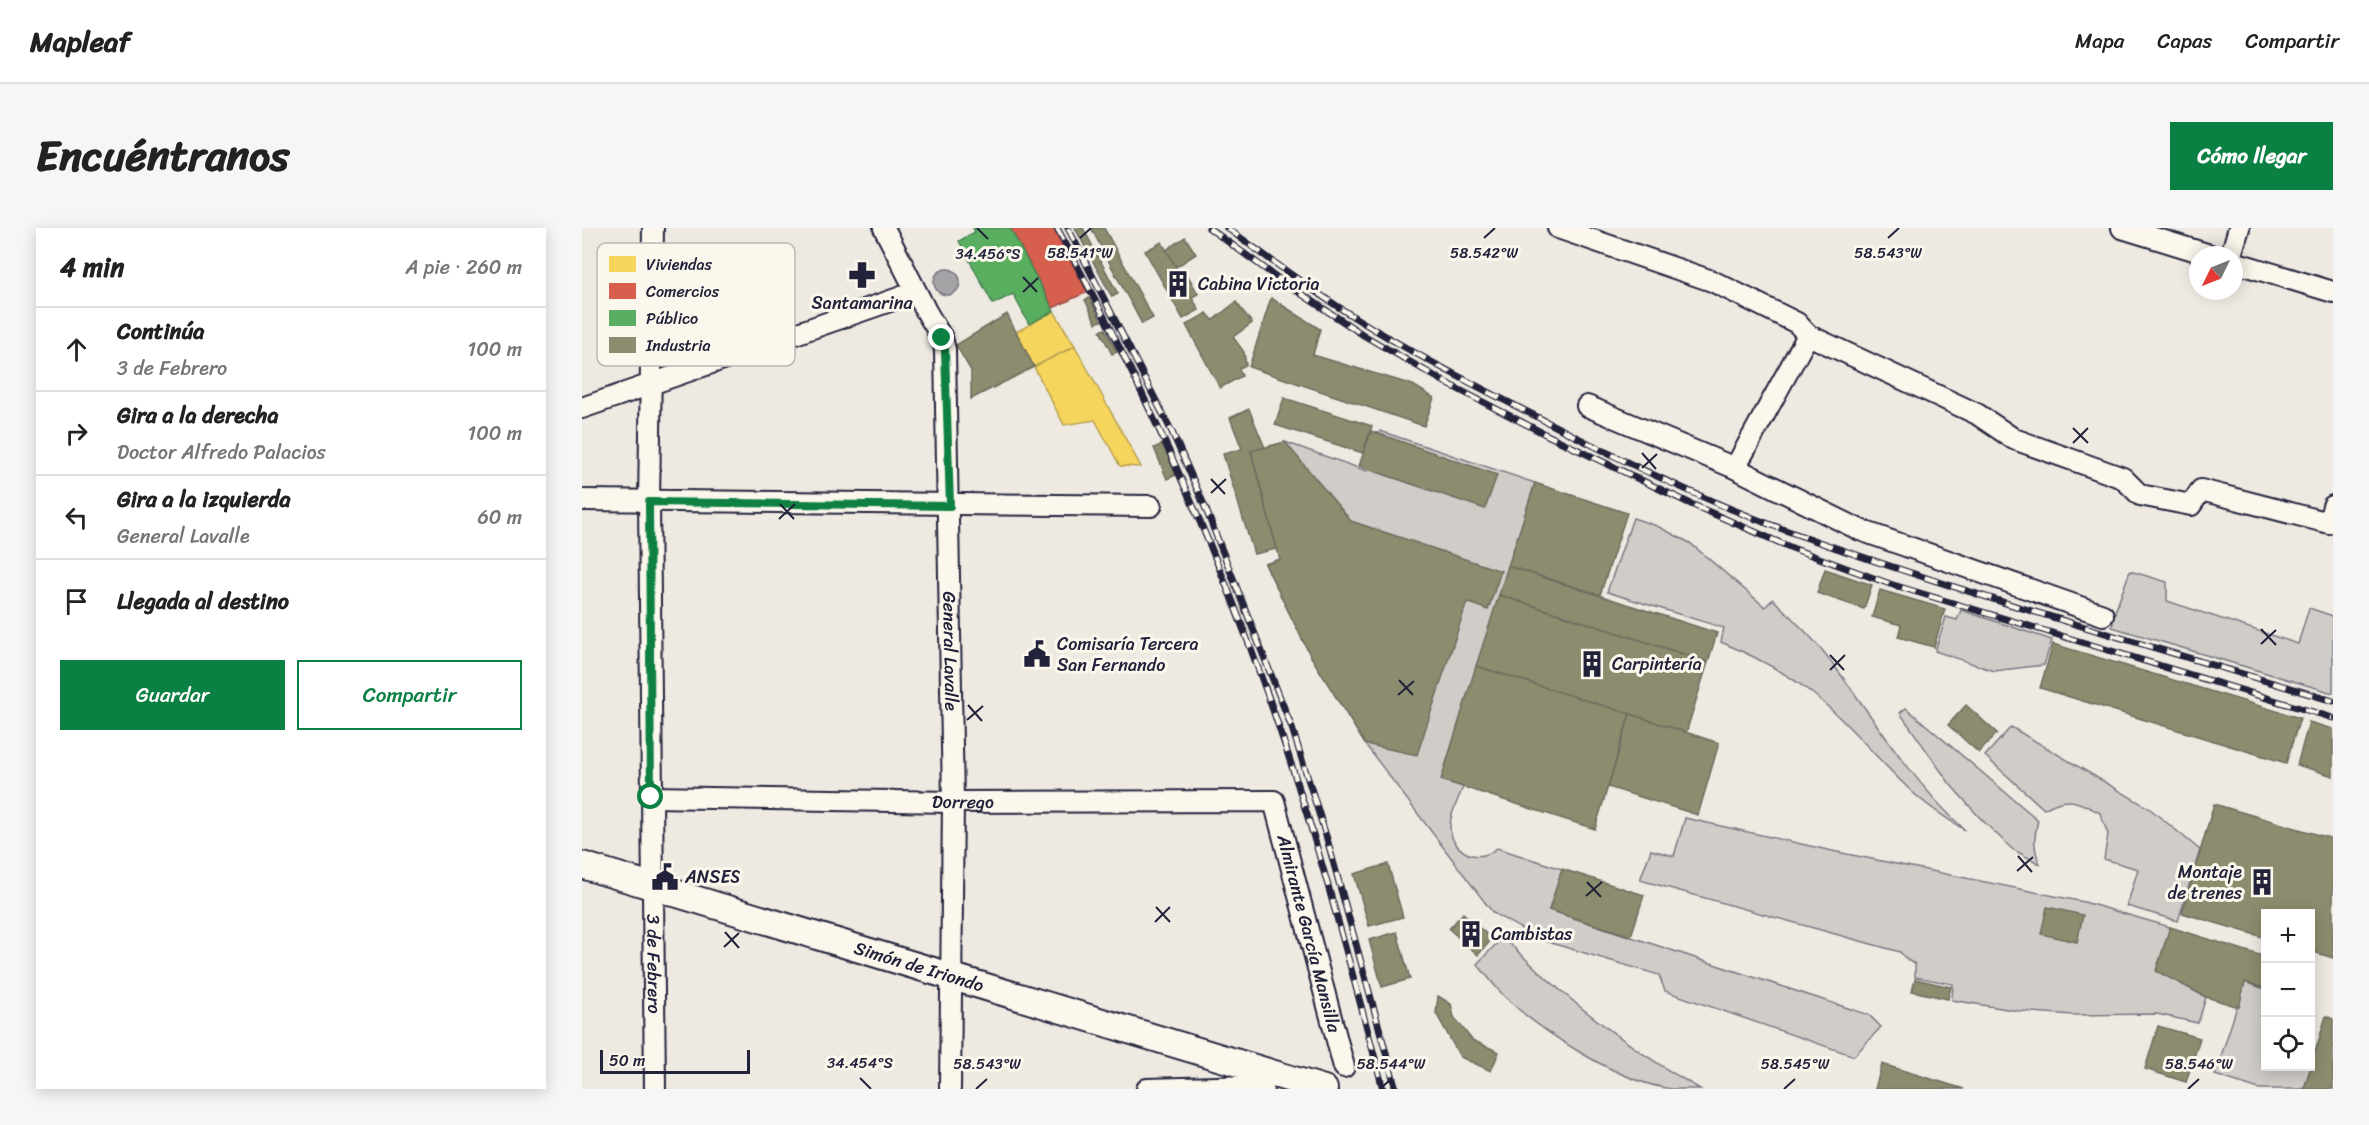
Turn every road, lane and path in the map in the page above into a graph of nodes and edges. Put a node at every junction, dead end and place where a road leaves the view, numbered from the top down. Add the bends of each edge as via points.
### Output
1 (652, 228) edge
2 (884, 228) edge
3 (1558, 228) edge
4 (2122, 228) edge
5 (2239, 228) edge
6 (652, 243) edge
7 (2234, 246) edge
8 (2189, 249) edge
9 (2243, 265) edge
10 (916, 292) junction
11 (2333, 292) edge
12 (795, 333) edge
13 (1808, 335) junction
14 (649, 366) edge
15 (699, 366) edge
16 (649, 383) junction
17 (1587, 406) dead end
18 (582, 408) edge
19 (1736, 468) junction
20 (582, 500) edge
21 (649, 502) junction
22 (950, 506) junction
23 (1151, 506) dead end
24 (2333, 506) edge
25 (2103, 615) dead end
26 (651, 797) junction
27 (1274, 801) joint
28 (953, 802) junction
29 (582, 865) edge
30 (652, 886) junction
31 (951, 976) junction
32 (1344, 1067) dead end
33 (1257, 1081) edge
34 (655, 1089) edge
35 (950, 1089) edge
36 (1147, 1089) edge
37 (1324, 1089) edge

1 - 6 street, 3 de Febrero
2 - 10 street, General Lavalle
3 - 13 street via 1712,281 1797,323
4 - 8 street
5 - 7 street
9 - 11 street
10 - 12 street
10 - 22 street, General Lavalle via 945,350
13 - 19 street
13 - 24 street via 1977,414 2014,439 2123,478 2140,495 2191,506 2200,490 2329,523
14 - 16 street, 3 de Febrero
15 - 16 street
16 - 18 street
16 - 21 street, 3 de Febrero
17 - 19 street
19 - 25 street via 1860,530
20 - 21 street
21 - 22 street
21 - 26 street, 3 de Febrero
22 - 23 street
22 - 28 street, General Lavalle
26 - 28 street, Dorrego
26 - 30 street, 3 de Febrero
27 - 28 street, Dorrego
27 - 32 street, Almirante García Mansilla
28 - 31 street, General Lavalle
29 - 30 street, Simón de Iriondo
30 - 31 street, Simón de Iriondo
30 - 34 street, 3 de Febrero
31 - 33 street, Simón de Iriondo
31 - 35 street, General Lavalle
33 - 36 street
33 - 37 street, Simón de Iriondo

